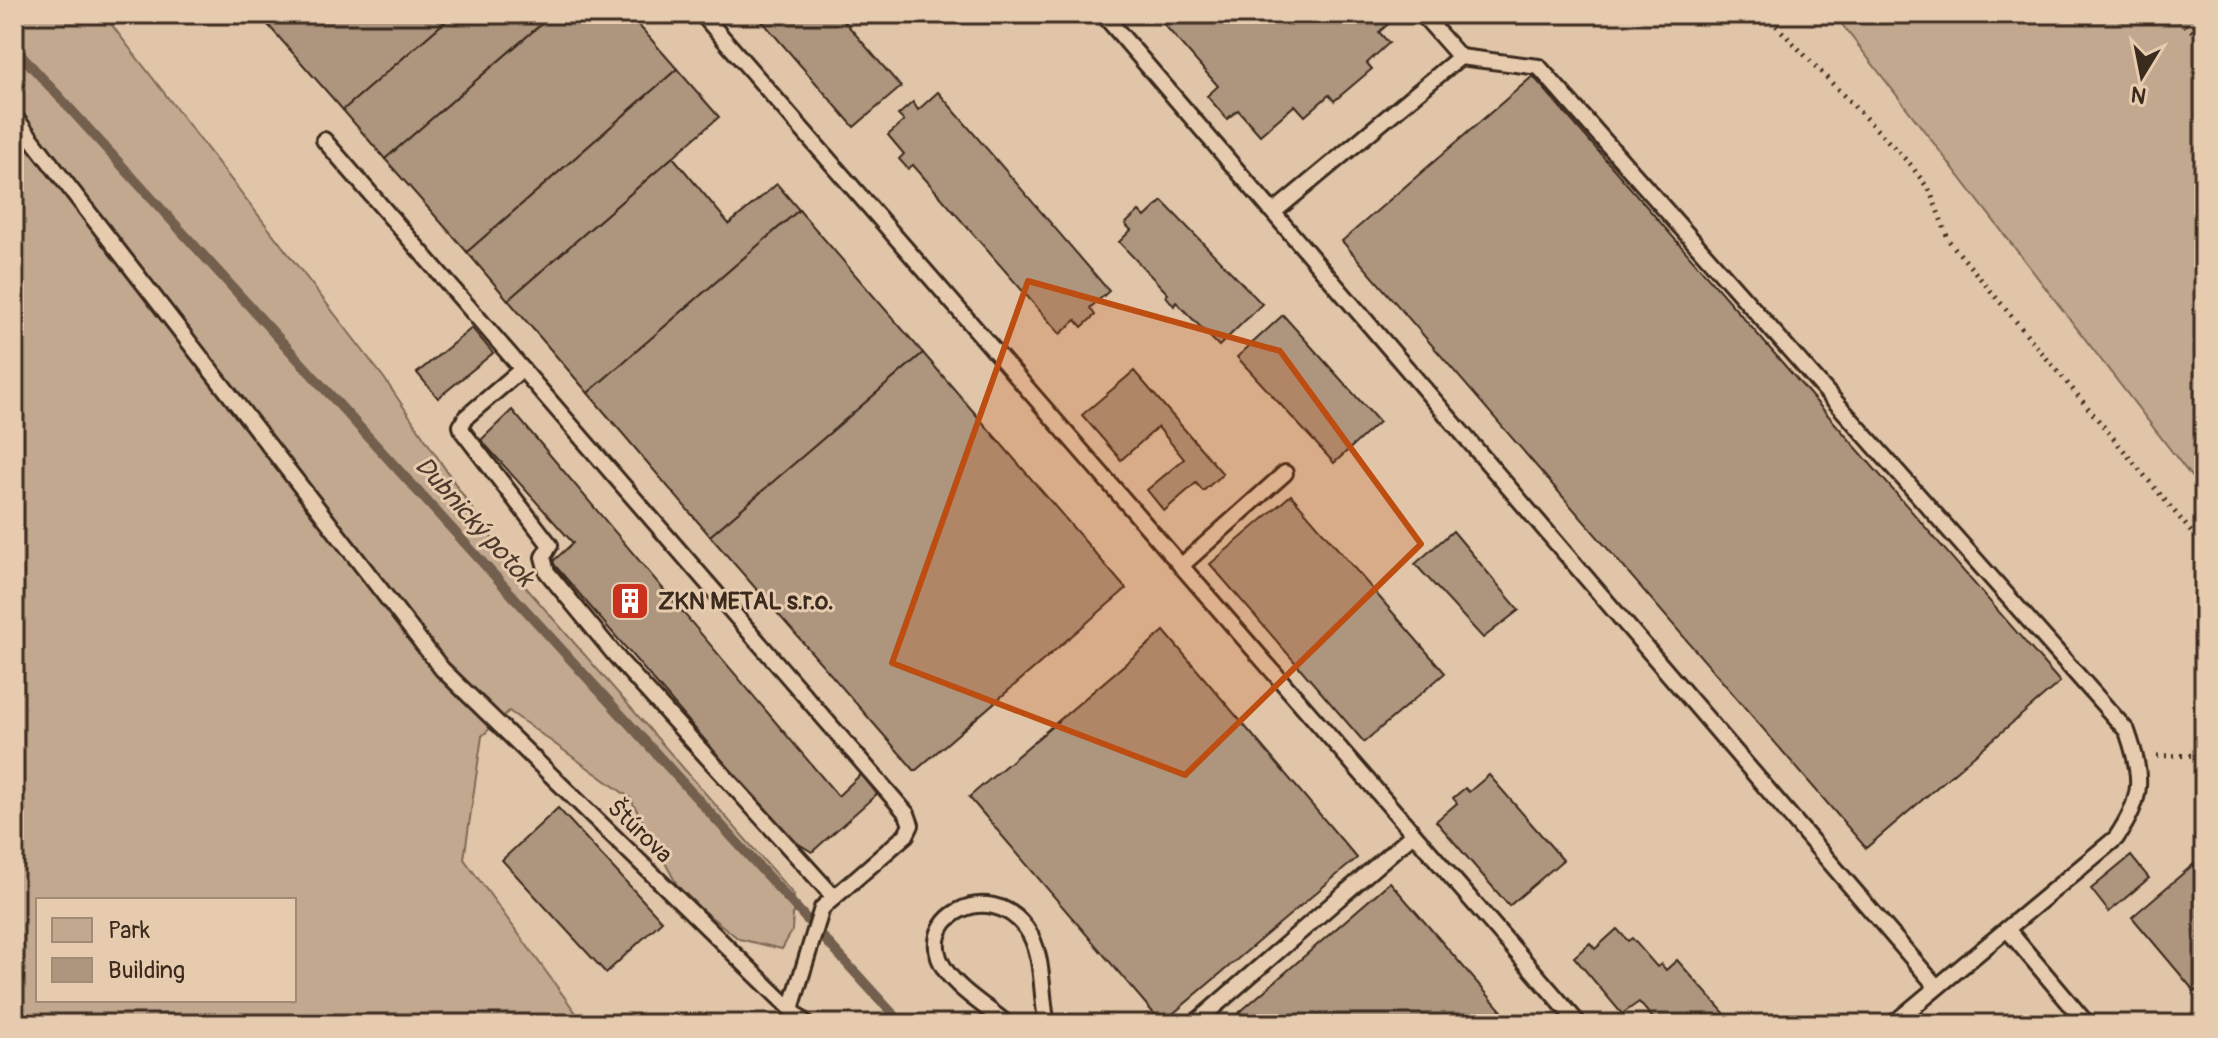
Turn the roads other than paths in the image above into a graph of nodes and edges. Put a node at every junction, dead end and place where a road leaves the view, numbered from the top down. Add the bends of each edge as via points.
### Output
1 (702, 14) edge
2 (1103, 14) edge
3 (1422, 14) edge
4 (1460, 57) junction
5 (14, 116) edge
6 (324, 140) dead end
7 (1275, 211) junction
8 (522, 369) junction
9 (1285, 473) dead end
10 (1181, 566) junction
11 (1413, 834) junction
12 (834, 897) junction
13 (2007, 929) junction
14 (1936, 986) junction
15 (791, 1009) junction
16 (806, 1024) edge
17 (1007, 1024) edge
18 (1047, 1024) edge
19 (1194, 1024) edge
20 (1579, 1024) edge
21 (1893, 1024) edge
22 (2087, 1024) edge

1 - 10 lane
2 - 7 lane
3 - 4 lane
4 - 7 lane
4 - 13 lane via 1539,67 2127,731 2141,779 2133,813 2116,838
5 - 15 lane, Štúrova via 442,669
6 - 8 lane
7 - 14 lane
8 - 12 lane via 466,417 463,432 550,545 543,557 547,572 620,661
8 - 12 lane via 907,814 911,825 906,835
9 - 10 lane
10 - 11 lane
11 - 19 lane
11 - 20 lane
12 - 15 lane via 822,908
13 - 14 lane
13 - 22 lane
14 - 21 lane
15 - 16 lane, Štúrova
17 - 18 lane via 947,973 938,956 939,936 949,916 967,905 1005,910 1026,928 1038,957

